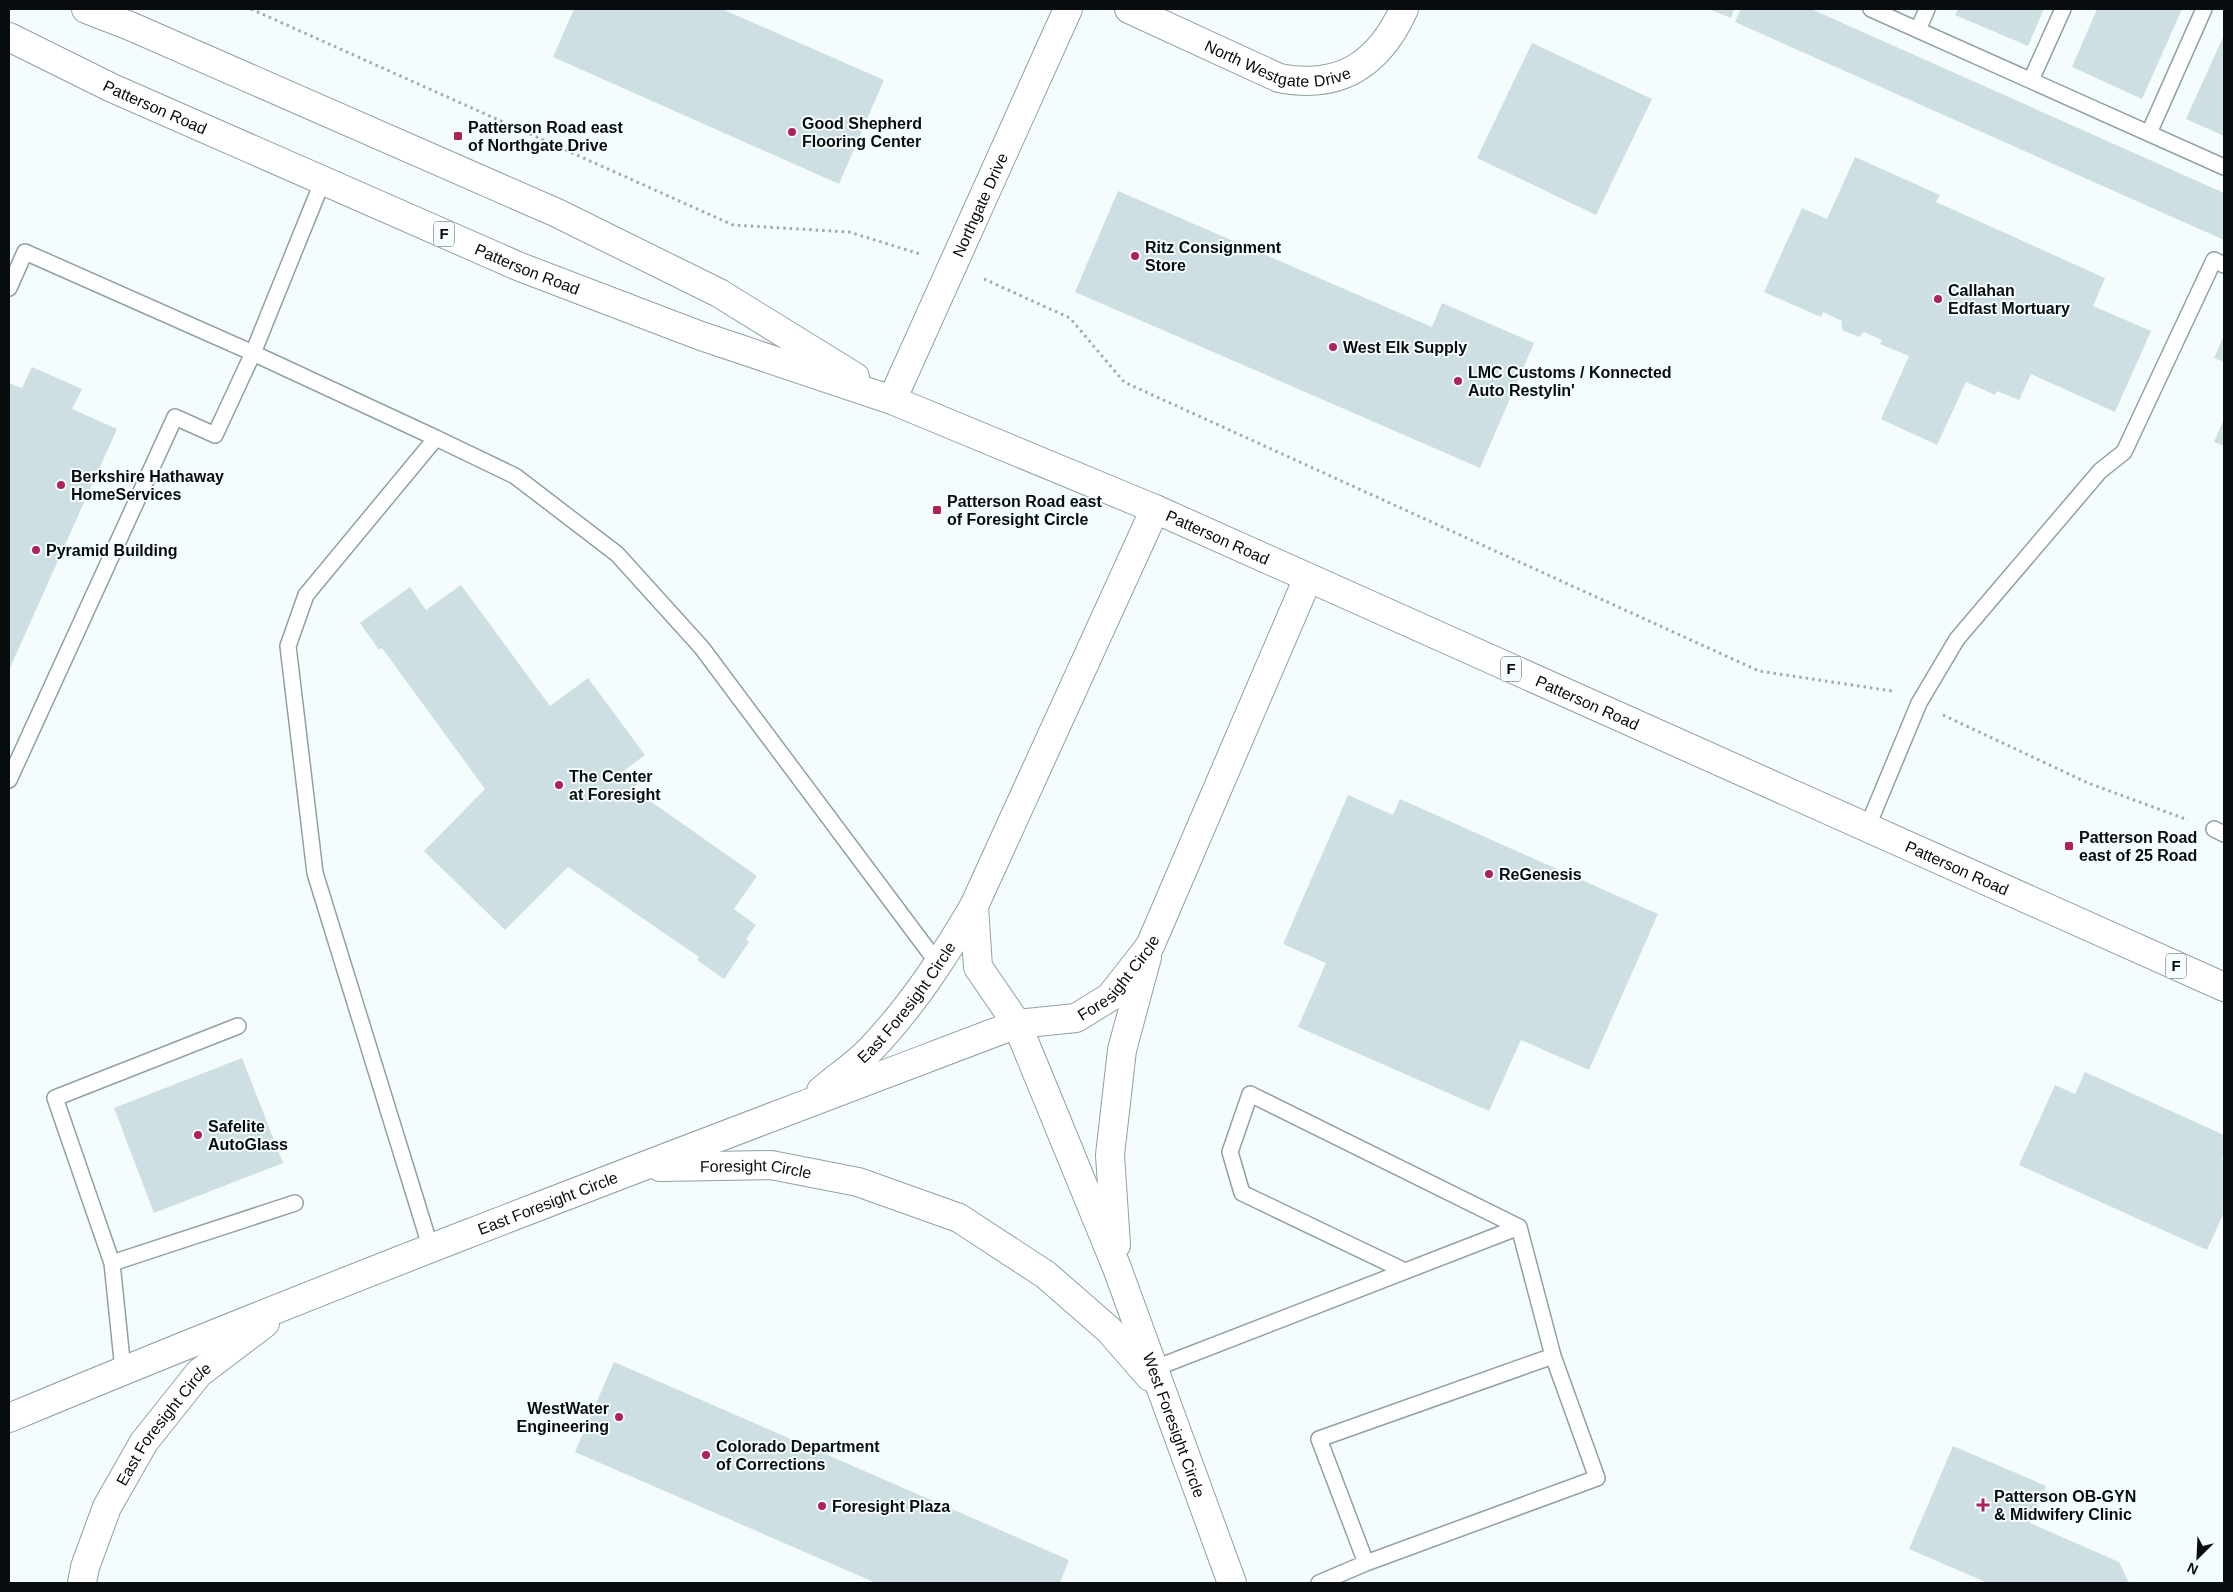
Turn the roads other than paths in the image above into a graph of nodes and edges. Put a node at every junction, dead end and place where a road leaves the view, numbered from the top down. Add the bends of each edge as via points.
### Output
1 (86, 9) edge
2 (1068, 9) edge
3 (1129, 9) edge
4 (1404, 9) edge
5 (1871, 9) edge
6 (1927, 9) edge
7 (2063, 9) edge
8 (2204, 9) edge
9 (1918, 30) junction
10 (9, 37) edge
11 (2031, 80) junction
12 (2150, 133) junction
13 (2224, 166) edge
14 (323, 180) junction
15 (2224, 265) edge
16 (9, 288) edge
17 (253, 353) junction
18 (892, 400) junction
19 (436, 438) junction
20 (1155, 509) junction
21 (1308, 578) junction
22 (9, 780) edge
23 (1867, 828) junction
24 (974, 906) junction
25 (1150, 946) junction
26 (938, 965) junction
27 (2224, 987) edge
28 (1017, 1024) junction
29 (238, 1026) dead end
30 (802, 1106) junction
31 (639, 1168) junction
32 (295, 1203) dead end
33 (1519, 1227) junction
34 (431, 1249) junction
35 (112, 1263) junction
36 (1117, 1268) junction
37 (1405, 1271) junction
38 (294, 1302) junction
39 (1553, 1356) junction
40 (122, 1370) junction
41 (1157, 1379) junction
42 (9, 1418) edge
43 (1366, 1563) junction
44 (82, 1583) edge
45 (1232, 1583) edge
46 (1318, 1583) edge

1 - 18 street, Patterson Road / F via 566,217 720,293
2 - 18 street, Northgate Drive
3 - 4 street, North Westgate Drive via 1280,78 1300,82 1340,76 1362,65 1380,50
5 - 9 lane
6 - 9 lane
7 - 11 lane
8 - 12 lane
9 - 11 lane
10 - 14 street, Patterson Road / F via 112,88
11 - 12 lane
12 - 13 lane
14 - 17 lane
14 - 18 street, Patterson Road / F via 520,267 701,336
15 - 23 lane via 2214,260 2124,452 2100,471 1956,639 1919,703
16 - 17 lane via 25,252
17 - 19 lane
17 - 22 lane via 215,436 175,417
18 - 20 street, Patterson Road / F
19 - 26 lane via 515,476 617,554 702,648
19 - 34 lane via 306,595 288,646 315,873
20 - 21 street, Patterson Road / F
20 - 24 street
21 - 23 street, Patterson Road / F
21 - 25 street, Foresight Circle
23 - 27 street, Patterson Road / F
24 - 26 street, East Foresight Circle
24 - 28 street via 978,966
25 - 28 street, Foresight Circle via 1110,997 1076,1018
25 - 36 street, West Foresight Circle via 1122,1050 1110,1155
26 - 30 street, East Foresight Circle via 916,997 870,1050
28 - 30 street, East Foresight Circle
28 - 36 street, West Foresight Circle
29 - 35 lane via 56,1098
30 - 31 street, East Foresight Circle
31 - 34 street, East Foresight Circle
31 - 41 street, Foresight Circle via 771,1164 858,1182 959,1218 1053,1281 1109,1330
32 - 35 lane
33 - 37 lane
33 - 37 lane via 1250,1094 1230,1152 1242,1193
33 - 39 lane
34 - 38 street, East Foresight Circle
35 - 40 lane
36 - 41 street, West Foresight Circle
37 - 41 lane
38 - 40 street, East Foresight Circle
38 - 44 street, East Foresight Circle via 199,1373 144,1442 107,1507
39 - 43 lane via 1597,1478
39 - 43 lane via 1319,1439
40 - 42 street, East Foresight Circle
41 - 45 street, West Foresight Circle
43 - 46 lane

